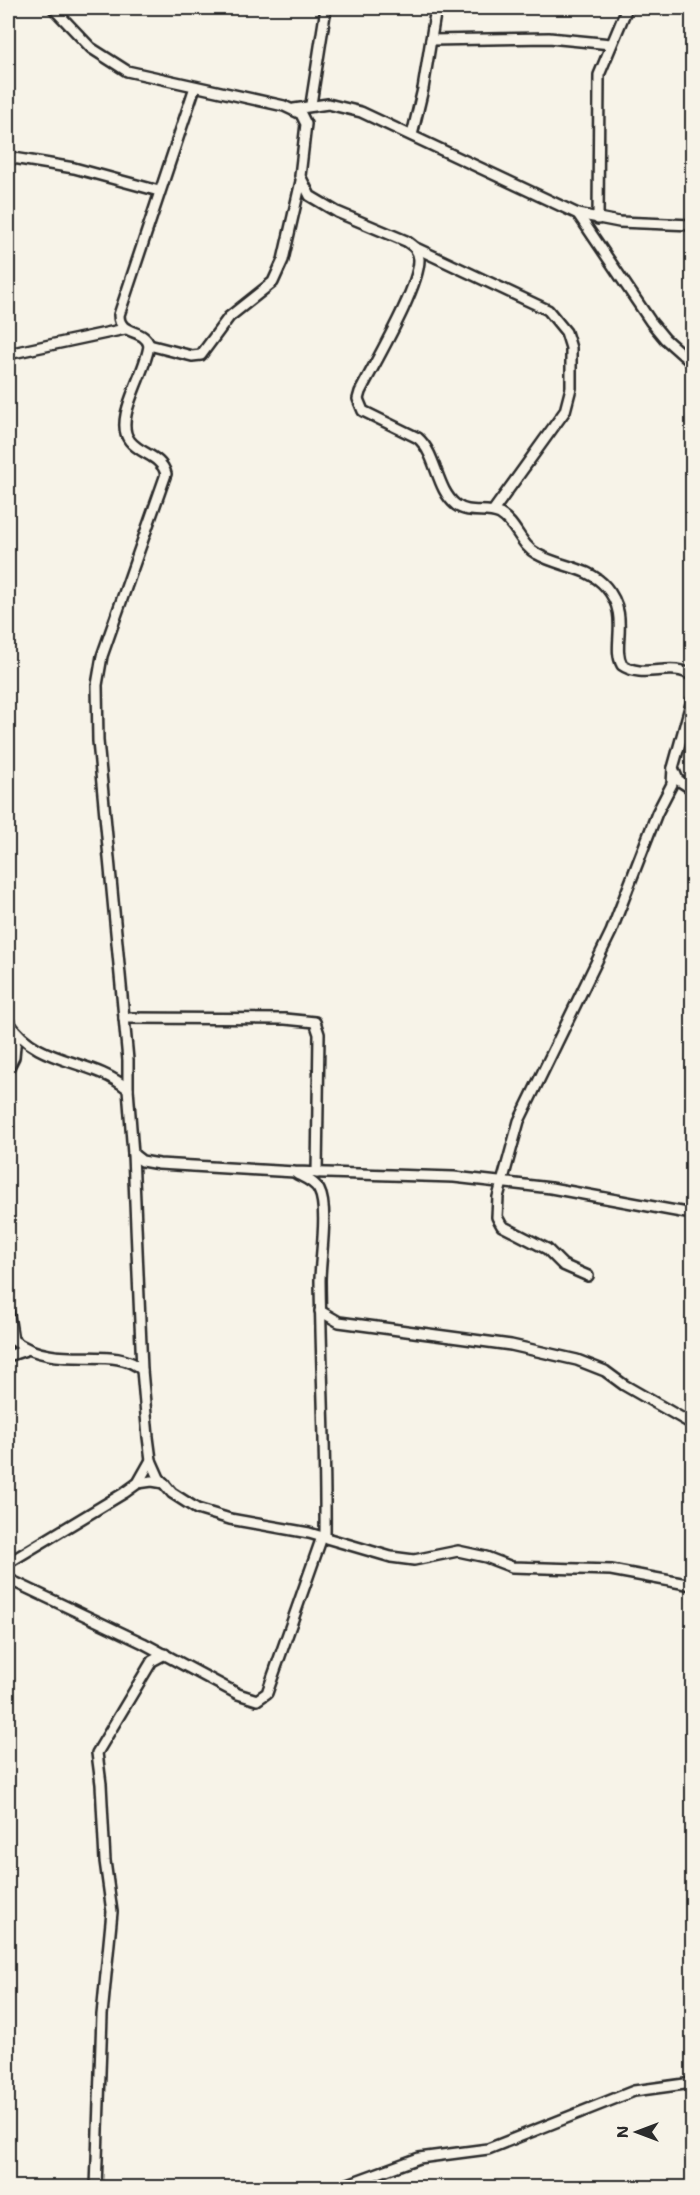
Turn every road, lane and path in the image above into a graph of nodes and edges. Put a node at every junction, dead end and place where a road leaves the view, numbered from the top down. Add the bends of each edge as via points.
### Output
1 (53, 8) edge
2 (326, 8) edge
3 (436, 8) edge
4 (627, 8) edge
5 (431, 40) junction
6 (611, 44) junction
7 (195, 87) junction
8 (311, 104) junction
9 (294, 109) junction
10 (412, 135) junction
11 (8, 152) edge
12 (301, 181) junction
13 (159, 191) junction
14 (578, 214) junction
15 (598, 219) junction
16 (693, 225) edge
17 (416, 248) junction
18 (125, 329) junction
19 (149, 345) junction
20 (8, 354) edge
21 (693, 363) edge
22 (493, 512) junction
23 (693, 676) edge
24 (693, 700) edge
25 (673, 768) junction
26 (693, 789) edge
27 (124, 1018) junction
28 (8, 1021) edge
29 (16, 1035) junction
30 (8, 1069) edge
31 (128, 1089) junction
32 (133, 1154) junction
33 (295, 1173) junction
34 (317, 1173) junction
35 (327, 1173) junction
36 (501, 1182) junction
37 (319, 1190) junction
38 (693, 1214) edge
39 (588, 1276) dead end
40 (8, 1309) edge
41 (320, 1311) junction
42 (333, 1320) junction
43 (321, 1331) junction
44 (14, 1340) junction
45 (8, 1350) edge
46 (26, 1350) junction
47 (8, 1356) edge
48 (142, 1370) junction
49 (693, 1424) edge
50 (151, 1460) junction
51 (138, 1483) junction
52 (164, 1483) junction
53 (324, 1537) junction
54 (8, 1563) edge
55 (8, 1579) edge
56 (693, 1585) edge
57 (165, 1654) junction
58 (693, 2083) edge
59 (96, 2187) edge
60 (337, 2187) edge

1 - 7 street via 113,65
2 - 8 street
3 - 5 street
4 - 6 street
5 - 6 street via 549,38
5 - 10 street
6 - 15 street via 599,75
7 - 9 street
7 - 13 street
8 - 9 street
8 - 10 street via 346,107
9 - 12 street via 306,124
10 - 14 street
11 - 13 street via 14,158 74,168
12 - 17 street via 319,204
12 - 19 street via 283,260 273,282 229,317 201,355
13 - 18 street via 121,307 119,321
14 - 15 street
14 - 21 street via 664,339
15 - 16 street
17 - 22 street via 419,260 414,278 360,392 359,406 370,416 425,444 447,493 458,506 466,511
17 - 22 street via 548,310 566,332 572,348 571,388 565,411
18 - 19 street via 141,335
18 - 20 street
19 - 27 street via 125,418 125,433 132,444 160,462 166,474 106,645 97,685 98,741
22 - 23 street via 514,526 536,554 579,569 607,588 620,615 618,654 622,665 633,671 683,671
24 - 25 street
25 - 26 street via 678,780
25 - 36 street via 672,784 611,932 519,1121
27 - 31 street
27 - 34 street via 315,1022 319,1034
28 - 29 street
29 - 30 street via 14,1057
29 - 31 street via 39,1051 117,1080
31 - 32 street
32 - 33 street via 142,1161 159,1164
32 - 48 street
33 - 34 street
33 - 37 street via 313,1182
34 - 35 street
35 - 36 street
35 - 37 street
36 - 38 street
36 - 39 street via 498,1222 548,1249 563,1265
37 - 41 street via 323,1215
40 - 44 street
41 - 42 street
41 - 43 street
42 - 43 street
42 - 49 street via 512,1345 578,1360 605,1371
43 - 53 street via 326,1452
44 - 45 street
44 - 46 street
46 - 47 street
46 - 48 street via 70,1359 128,1359
48 - 50 street
50 - 51 street
50 - 52 street
51 - 52 street
51 - 54 street
52 - 53 street via 197,1509
53 - 56 street via 414,1560 472,1552 512,1567 611,1570
53 - 57 street via 262,1698 249,1699
55 - 57 street
57 - 59 street via 152,1661 97,1753 112,1912 102,2016
58 - 60 street via 634,2091 488,2150 419,2158

